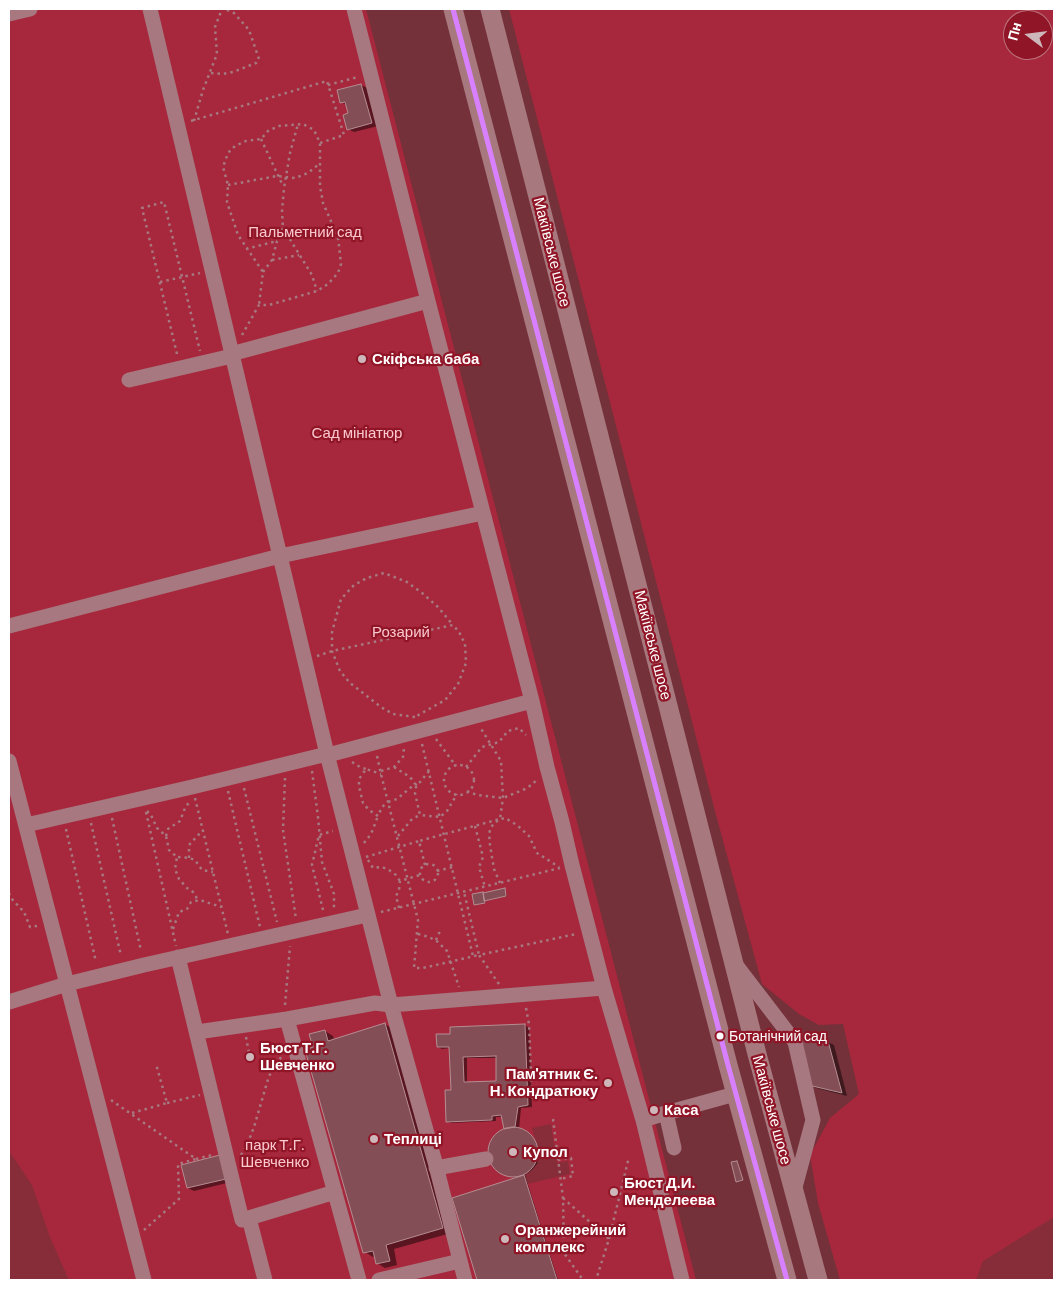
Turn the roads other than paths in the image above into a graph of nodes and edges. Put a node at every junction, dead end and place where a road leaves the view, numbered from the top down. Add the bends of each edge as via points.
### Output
1 (30, 9) edge
2 (150, 9) edge
3 (354, 9) edge
4 (453, 9) edge
5 (490, 9) edge
6 (9, 14) edge
7 (428, 301) junction
8 (232, 355) junction
9 (129, 380) dead end
10 (483, 512) junction
11 (280, 556) junction
12 (9, 626) edge
13 (532, 701) junction
14 (328, 754) junction
15 (9, 761) edge
16 (26, 824) junction
17 (367, 915) junction
18 (178, 957) junction
19 (734, 962) junction
20 (67, 984) junction
21 (604, 988) junction
22 (11, 999) edge
23 (391, 1005) junction
24 (285, 1019) junction
25 (197, 1032) junction
26 (736, 1094) junction
27 (666, 1113) junction
28 (643, 1120) junction
29 (674, 1148) dead end
30 (486, 1159) dead end
31 (436, 1165) junction
32 (794, 1191) junction
33 (335, 1192) junction
34 (249, 1218) junction
35 (460, 1261) junction
36 (144, 1280) edge
37 (265, 1280) edge
38 (359, 1280) edge
39 (379, 1280) edge
40 (465, 1280) edge
41 (682, 1280) edge
42 (787, 1280) edge
43 (818, 1280) edge

1 - 6 street
2 - 8 street
3 - 7 street
4 - 26 main road, Макіївське шосе
5 - 19 main road, Макіївське шосе
7 - 8 street
7 - 10 street
8 - 9 street
8 - 11 street
10 - 11 street
10 - 13 street
11 - 12 street
11 - 14 street
13 - 14 street via 471,717 421,725 397,737
13 - 21 street via 542,781 562,822 566,867 589,931
14 - 16 street via 225,778 193,792 145,804 109,806
14 - 17 street via 346,828 359,860
15 - 16 street
16 - 20 street
17 - 18 street
17 - 23 street
18 - 20 street
18 - 25 street
19 - 32 main road, Макіївське шосе
19 - 32 street via 794,1042 813,1120
20 - 22 street
20 - 36 street
21 - 23 street
21 - 28 street
23 - 24 street via 375,1002
23 - 31 street
24 - 25 street
24 - 33 street
25 - 34 street via 242,1220
26 - 27 street
26 - 42 main road, Макіївське шосе
27 - 28 street
27 - 29 street
28 - 41 street
30 - 31 street
31 - 35 street
32 - 43 main road, Макіївське шосе
33 - 34 street
33 - 38 street
34 - 37 street
35 - 39 street
35 - 40 street

